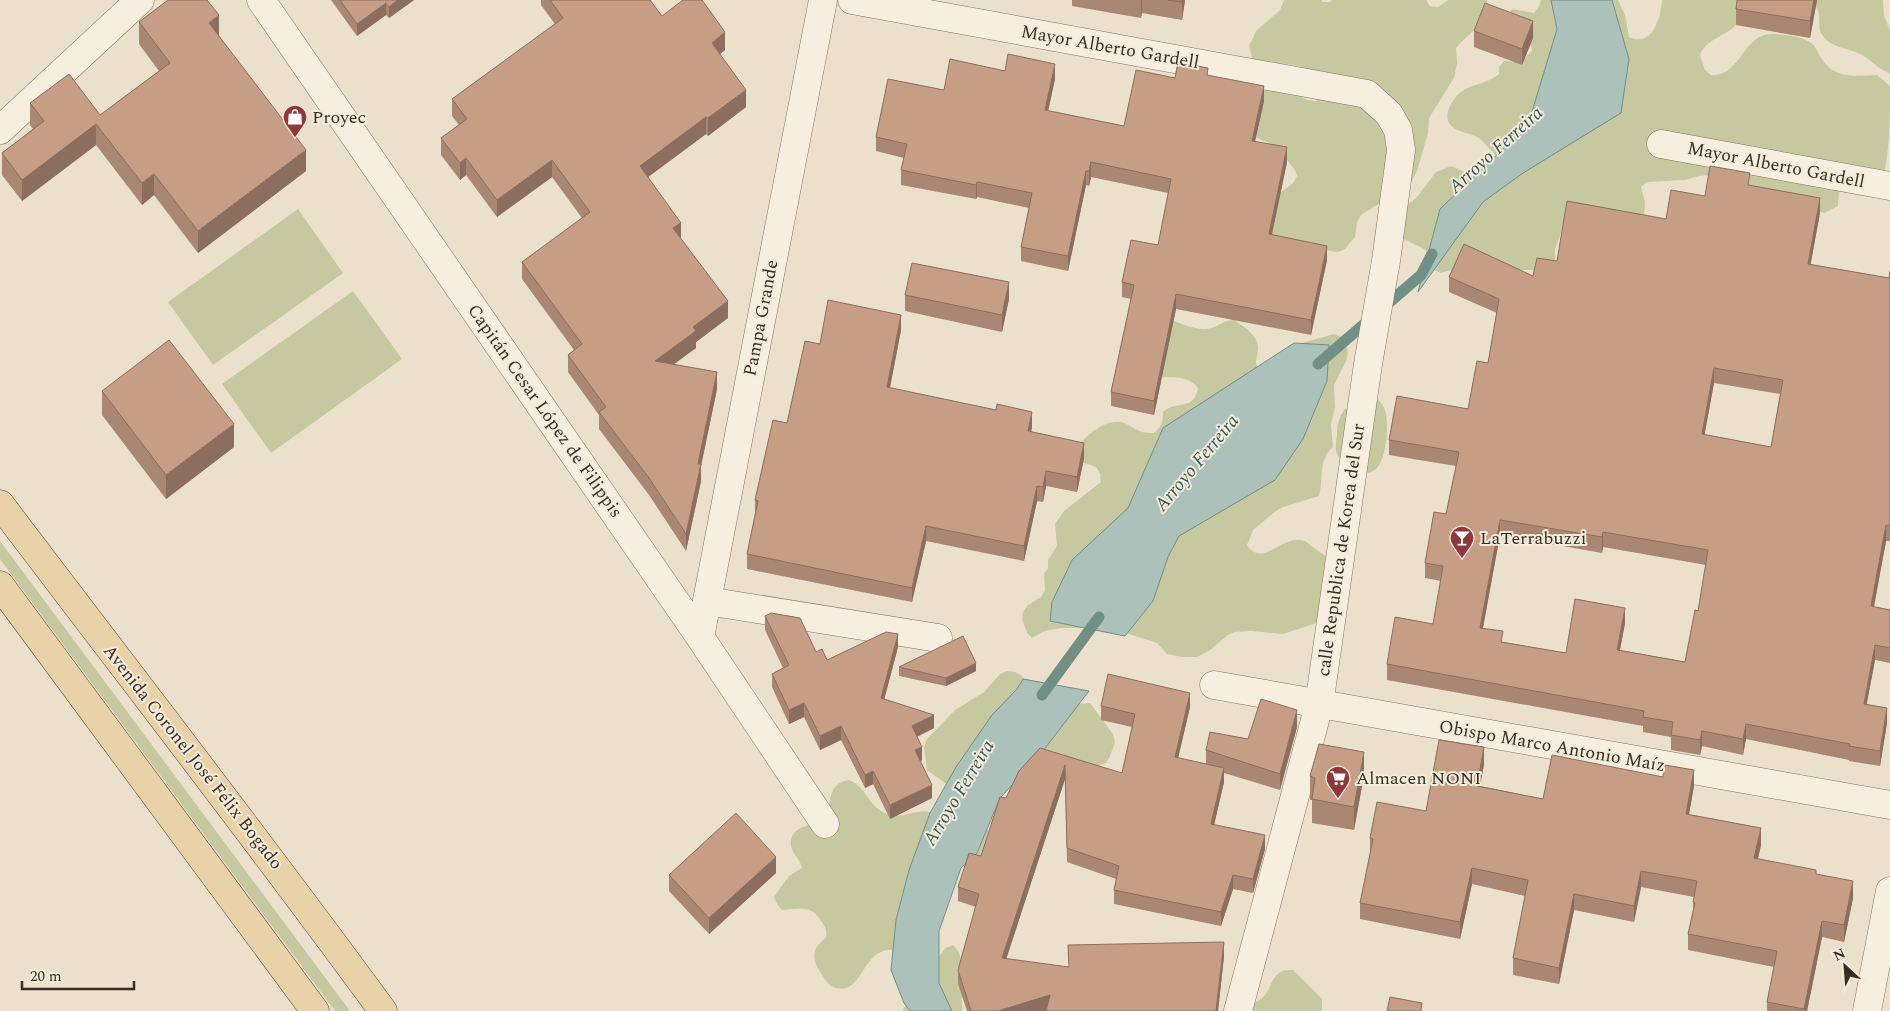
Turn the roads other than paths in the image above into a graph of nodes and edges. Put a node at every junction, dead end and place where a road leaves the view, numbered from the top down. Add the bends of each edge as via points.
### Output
1 (140, 0) edge
2 (261, 0) edge
3 (823, 0) edge
4 (852, 0) edge
5 (1367, 94) joint
6 (0, 130) edge
7 (1661, 144) dead end
8 (1890, 186) edge
9 (0, 504) edge
10 (0, 585) edge
11 (707, 602) junction
12 (700, 636) junction
13 (938, 638) dead end
14 (1214, 685) dead end
15 (1319, 704) junction
16 (1890, 806) edge
17 (825, 824) dead end
18 (1890, 891) edge
19 (315, 1011) edge
20 (383, 1011) edge
21 (1238, 1011) edge
22 (1866, 1011) edge

1 - 6 street
2 - 12 street, Capitán Cesar López de Filippis
3 - 11 street, Pampa Grande
4 - 5 street, Mayor Alberto Gardell
5 - 15 street, calle Republica de Korea del Sur via 1389,114 1398,130 1401,150
7 - 8 street, Mayor Alberto Gardell
9 - 20 main road, Avenida Coronel José Félix Bogado via 246,825
10 - 19 main road
11 - 12 street, Pampa Grande
11 - 13 street
12 - 17 street, Capitán Cesar López de Filippis
14 - 15 street, Obispo Marco Antonio Maíz
15 - 16 street, Obispo Marco Antonio Maíz
15 - 21 street, calle Republica de Korea del Sur
18 - 22 street

